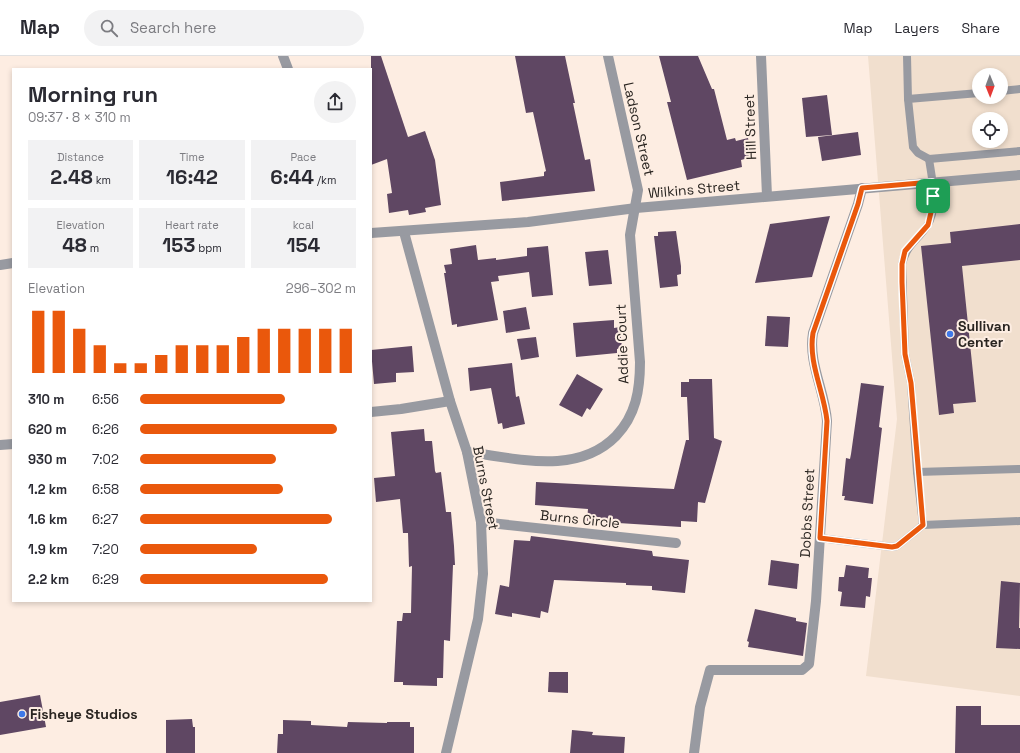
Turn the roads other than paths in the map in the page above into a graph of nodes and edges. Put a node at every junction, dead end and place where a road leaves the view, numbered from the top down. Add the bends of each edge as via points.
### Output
1 (283, 56) edge
2 (608, 56) edge
3 (761, 56) edge
4 (907, 56) edge
5 (288, 68) edge
6 (1020, 89) edge
7 (1008, 90) edge
8 (972, 94) edge
9 (908, 99) junction
10 (1020, 151) edge
11 (929, 159) junction
12 (1020, 175) edge
13 (932, 182) junction
14 (862, 188) junction
15 (767, 196) junction
16 (636, 208) junction
17 (404, 232) junction
18 (372, 233) edge
19 (12, 264) edge
20 (0, 265) edge
21 (450, 401) junction
22 (372, 412) edge
23 (12, 444) edge
24 (0, 445) edge
25 (467, 452) junction
26 (1020, 469) edge
27 (917, 472) junction
28 (481, 522) junction
29 (1020, 522) edge
30 (923, 525) junction
31 (820, 538) junction
32 (676, 542) dead end
33 (446, 753) edge
34 (694, 753) edge

1 - 5 street
2 - 16 street, Ladson Street via 638,190
3 - 15 street, Hill Street
4 - 9 lane
6 - 7 lane
8 - 9 lane
9 - 11 lane via 913,147
10 - 11 lane
11 - 13 lane
12 - 13 street, Wilkins Street
13 - 14 street, Wilkins Street
13 - 27 lane via 933,204 928,225 905,251 902,264 905,354 911,383
14 - 15 street, Wilkins Street
14 - 31 street, Dobbs Street via 813,333 811,346 813,363 826,404 827,421
15 - 16 street, Wilkins Street
16 - 17 street, Wilkins Street via 528,222
16 - 25 street, Addie Court via 630,235 640,382 631,416 606,446 589,456 572,460 548,462
17 - 18 street, Wilkins Street
17 - 21 street, Burns Street
19 - 20 street
21 - 22 street
21 - 25 street, Burns Street
23 - 24 street
25 - 28 street, Burns Street
26 - 27 lane
27 - 30 lane
28 - 32 street, Burns Circle
28 - 33 street, Burns Street via 483,574 478,619
29 - 30 lane
30 - 31 lane via 897,546 892,547
31 - 34 street, Dobbs Street via 809,664 802,670 710,670 700,707

